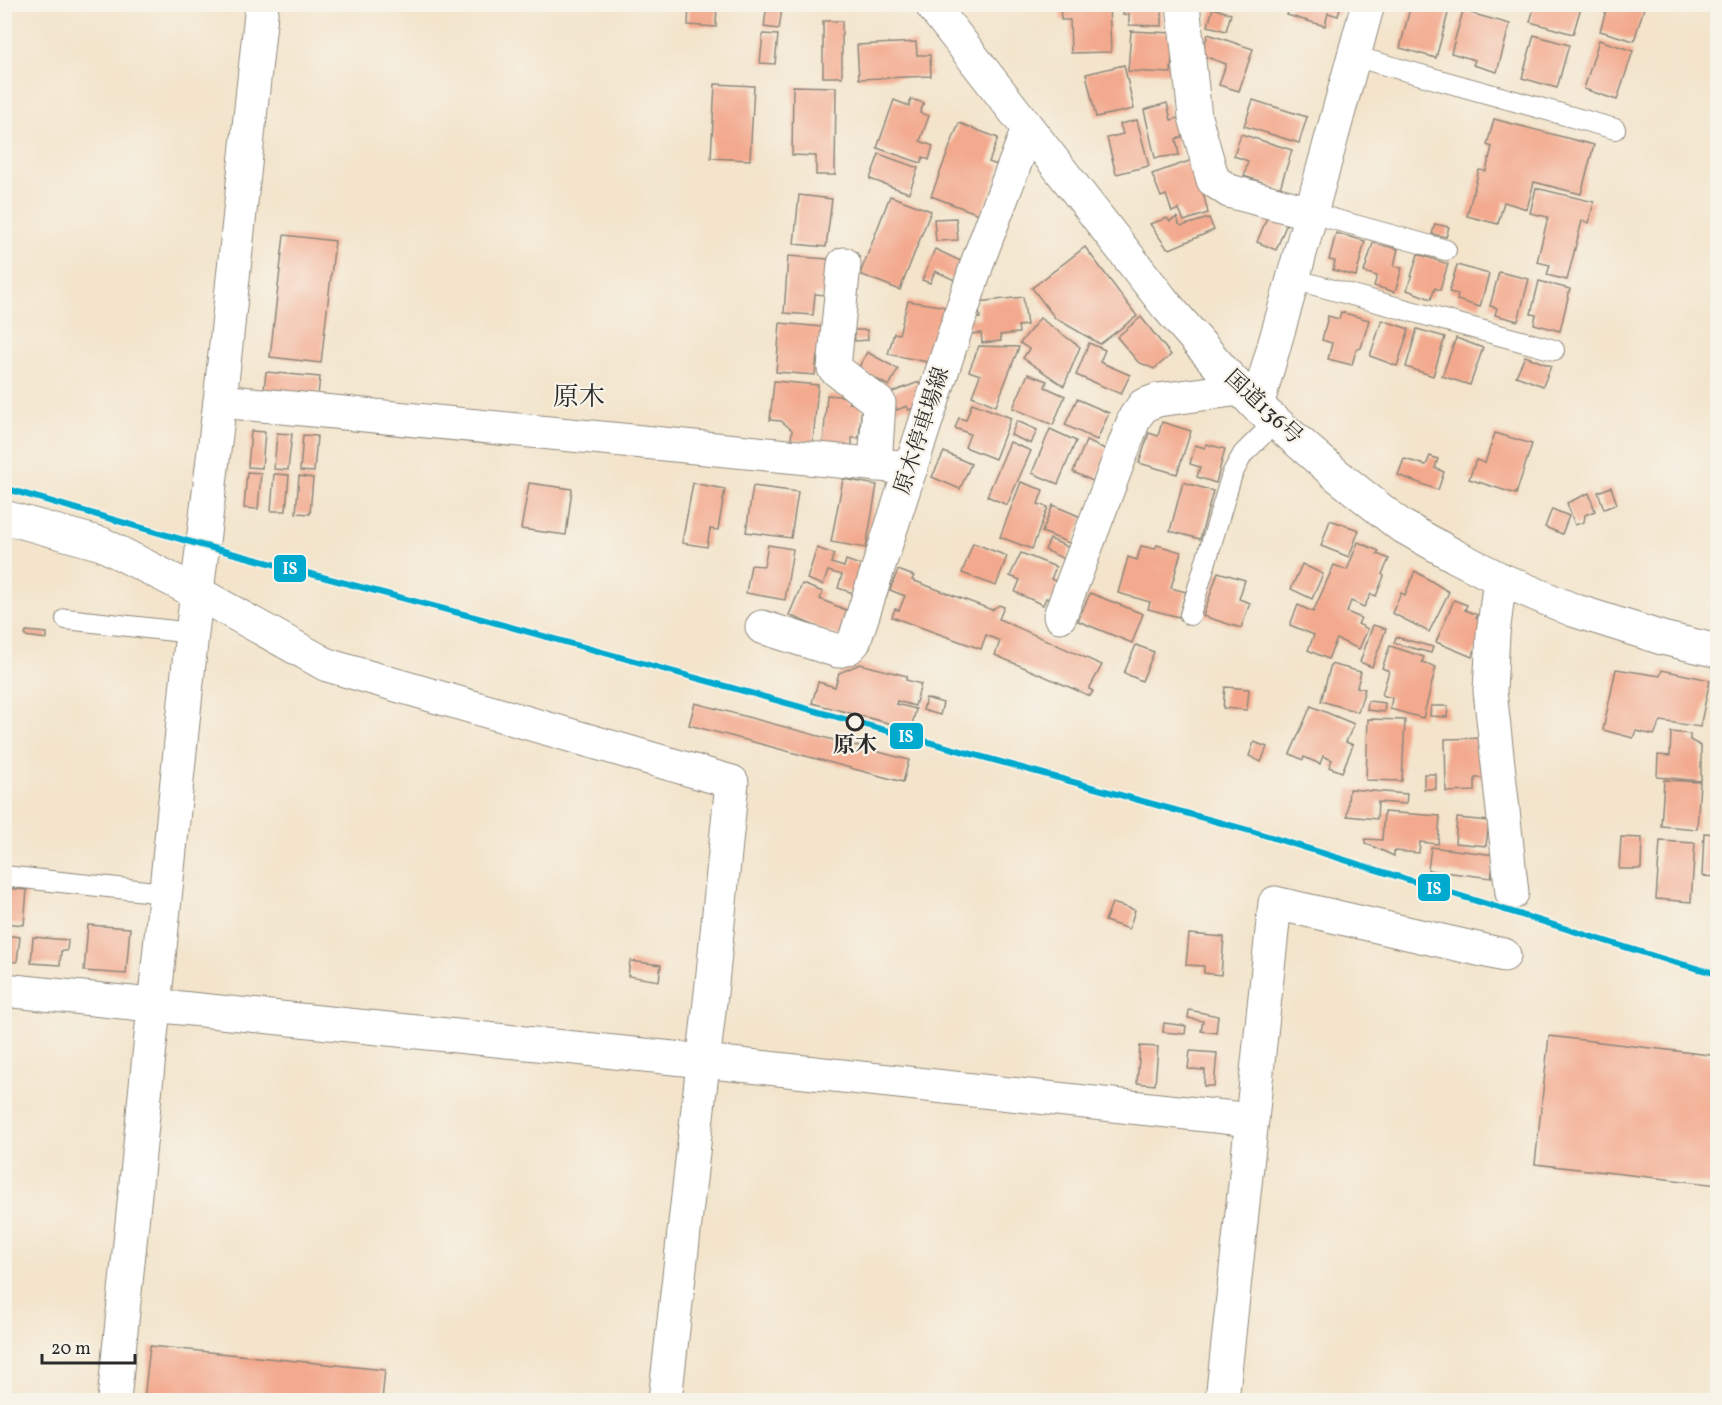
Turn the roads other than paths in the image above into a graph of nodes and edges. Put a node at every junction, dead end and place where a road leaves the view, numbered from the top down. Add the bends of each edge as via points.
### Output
1 (262, 4) edge
2 (931, 4) edge
3 (1183, 4) edge
4 (1368, 4) edge
5 (1353, 56) junction
6 (1028, 129) junction
7 (1615, 129) dead end
8 (1311, 213) junction
9 (1446, 250) dead end
10 (844, 264) dead end
11 (1293, 279) junction
12 (1554, 350) dead end
13 (220, 401) junction
14 (1257, 406) junction
15 (875, 465) junction
16 (911, 468) junction
17 (4, 517) edge
18 (1500, 579) junction
19 (196, 592) junction
20 (1190, 615) dead end
21 (1060, 616) dead end
22 (66, 619) dead end
23 (762, 627) dead end
24 (192, 633) junction
25 (1718, 651) edge
26 (4, 876) edge
27 (165, 893) junction
28 (1512, 893) dead end
29 (1504, 955) dead end
30 (4, 990) edge
31 (153, 1006) junction
32 (703, 1060) junction
33 (1252, 1120) junction
34 (114, 1401) edge
35 (666, 1401) edge
36 (1222, 1401) edge

1 - 13 main road
2 - 6 main road, 国道136号
3 - 8 main road via 1195,117 1213,180 1229,190
4 - 5 main road
5 - 7 lane
5 - 8 main road
6 - 14 main road, 国道136号 via 1166,305
6 - 16 main road, 原木停車場線 via 979,258
8 - 9 lane
8 - 11 main road
10 - 15 main road via 834,368 879,403
11 - 12 lane
11 - 14 main road
13 - 15 main road
13 - 19 main road
14 - 18 main road, 国道136号 via 1400,525
14 - 20 lane via 1244,454 1232,474
14 - 21 main road via 1158,400 1144,405 1135,417
15 - 16 main road
16 - 23 main road, 原木停車場線 via 854,642 838,651
17 - 19 main road via 102,544
18 - 25 main road, 国道136号 via 1573,610
18 - 28 main road via 1490,692
19 - 24 main road
19 - 32 main road via 327,665 732,782
22 - 24 lane
24 - 27 main road
26 - 27 lane
27 - 31 main road
29 - 33 main road via 1275,903
30 - 31 main road
31 - 32 main road
31 - 34 main road
32 - 33 main road
32 - 35 main road
33 - 36 main road

